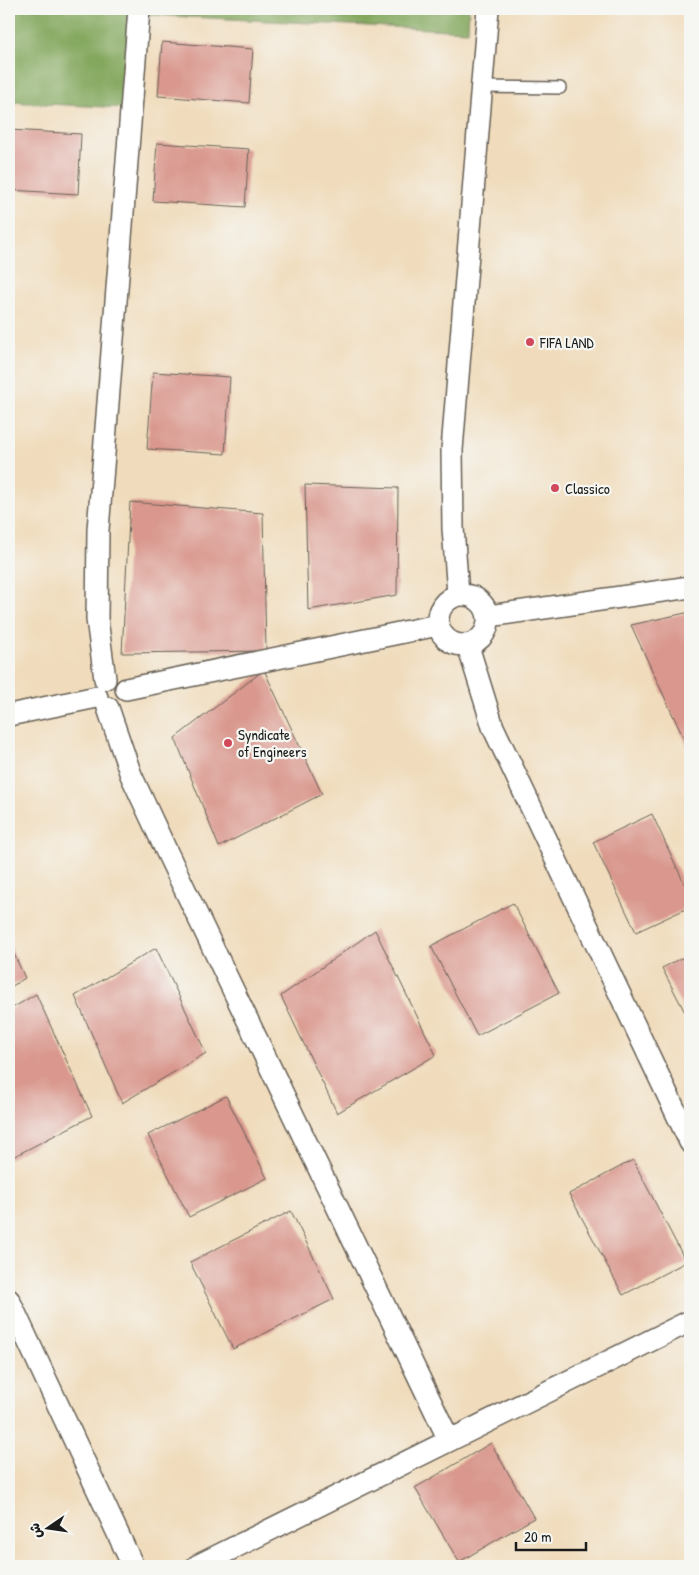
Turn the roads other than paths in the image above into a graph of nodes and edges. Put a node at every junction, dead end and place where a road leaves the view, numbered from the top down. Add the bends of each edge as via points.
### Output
1 (139, 9) edge
2 (488, 9) edge
3 (483, 87) junction
4 (560, 88) dead end
5 (690, 587) edge
6 (458, 594) junction
7 (489, 616) junction
8 (438, 625) junction
9 (468, 646) junction
10 (103, 695) junction
11 (9, 715) edge
12 (690, 1142) edge
13 (9, 1300) edge
14 (690, 1321) edge
15 (449, 1440) junction
16 (134, 1566) edge
17 (197, 1566) edge

1 - 10 street via 98,530 96,619
2 - 3 street
3 - 4 lane
3 - 6 street via 452,450
5 - 7 street
6 - 7 street via 472,596 483,603
6 - 8 street via 447,600 439,611
7 - 9 street via 488,629 480,640
8 - 9 street via 444,637 454,645
8 - 10 street via 126,690 122,704 116,708
9 - 12 street via 493,727
10 - 11 street
10 - 15 street via 131,775
13 - 16 street
14 - 15 street
15 - 17 street

